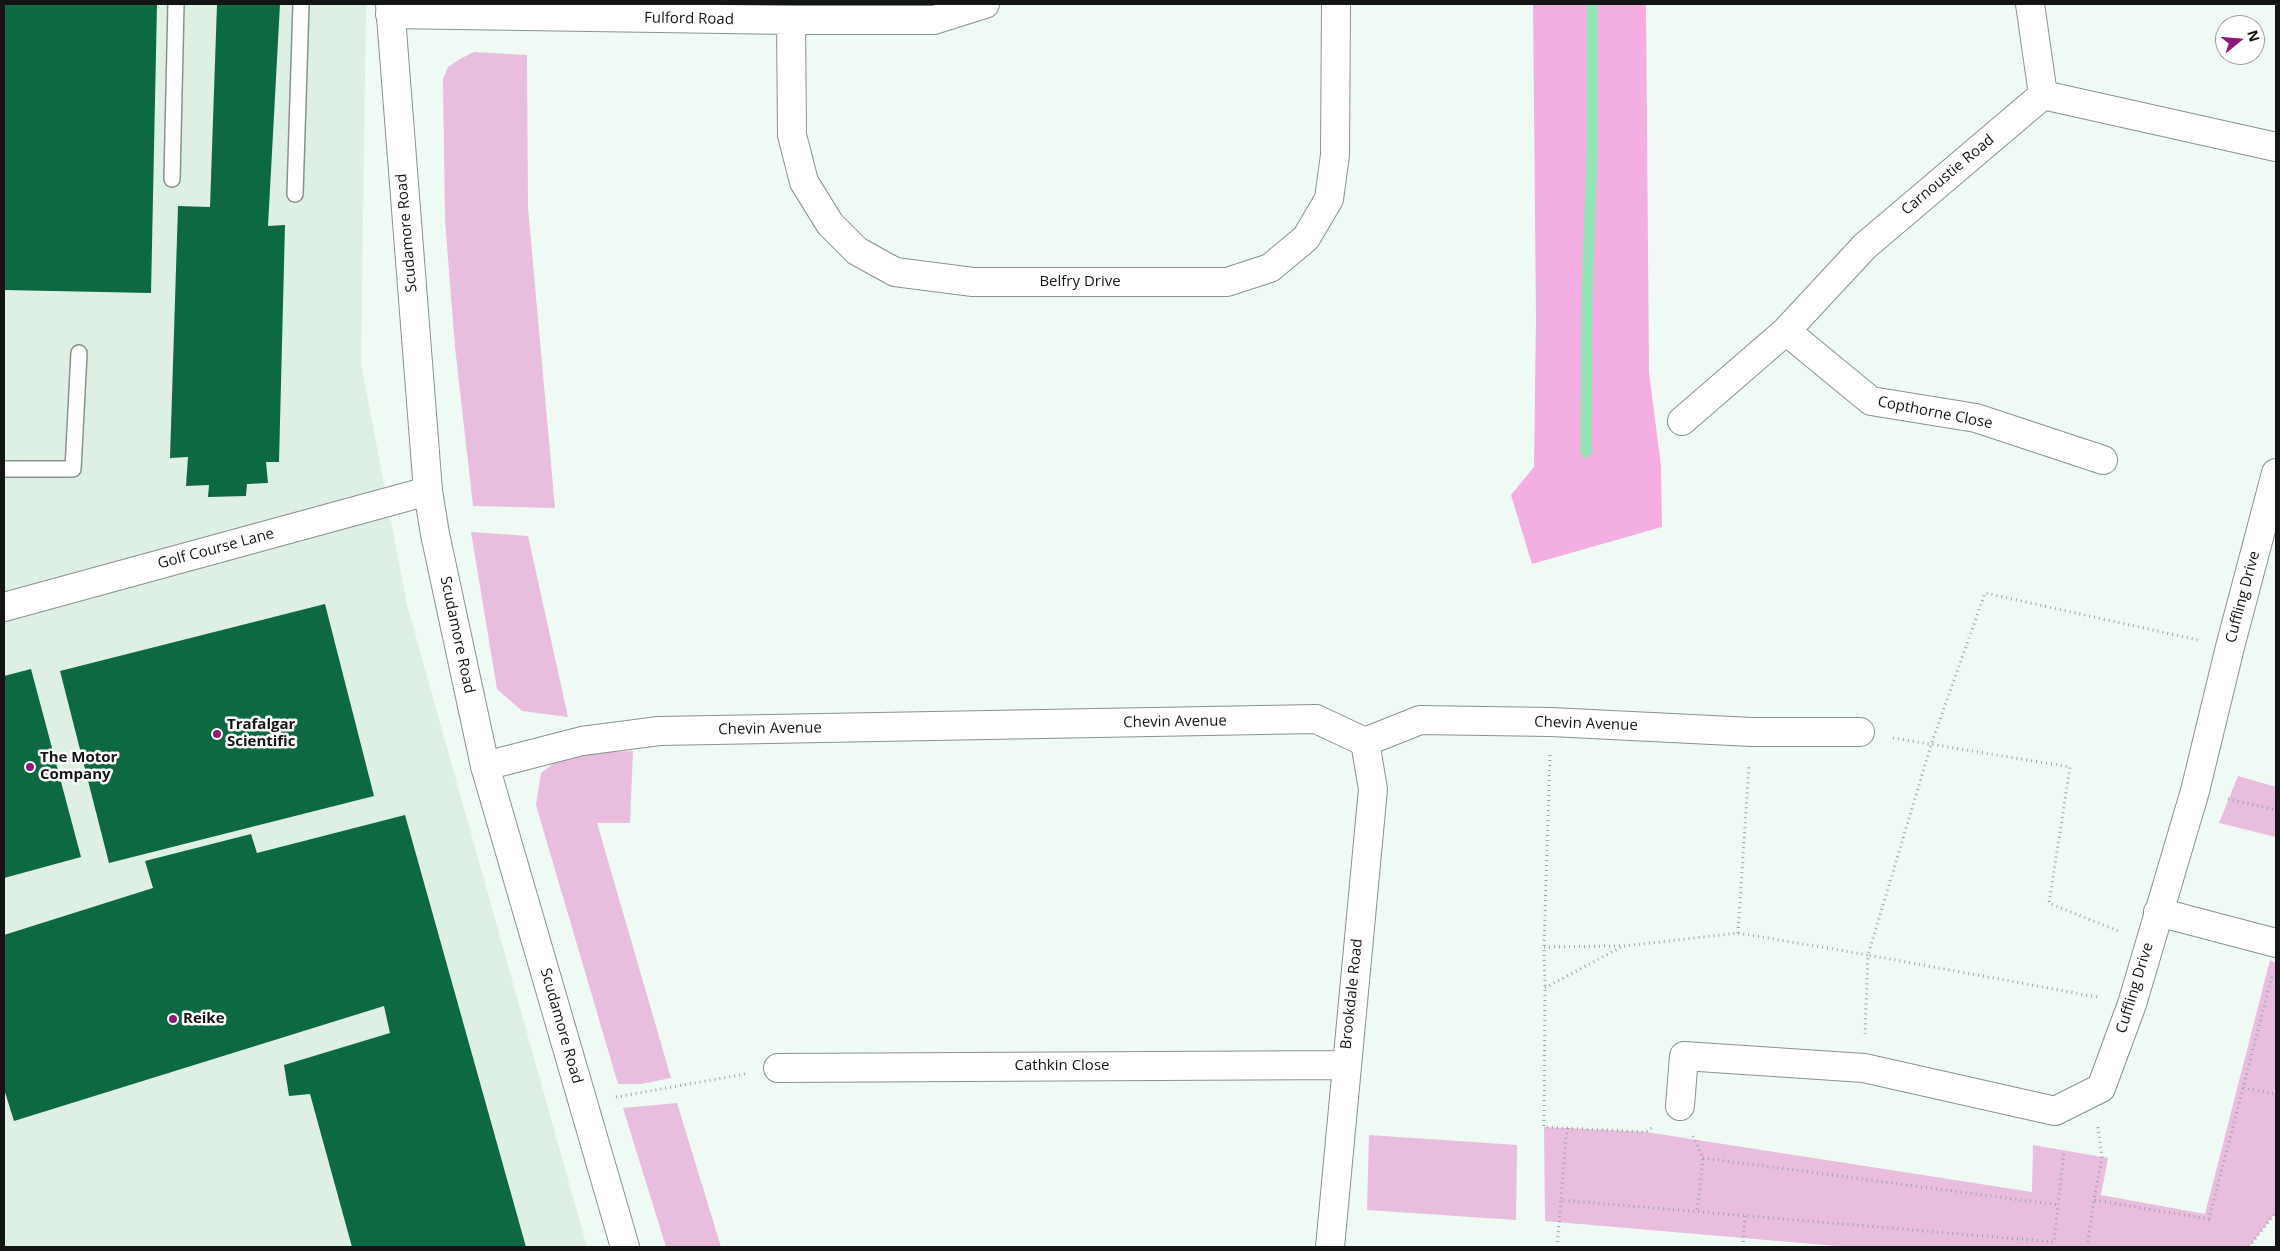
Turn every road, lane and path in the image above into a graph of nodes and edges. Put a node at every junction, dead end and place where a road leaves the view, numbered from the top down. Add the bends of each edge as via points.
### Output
1 (176, 4) edge
2 (301, 4) edge
3 (985, 4) edge
4 (1336, 4) edge
5 (2030, 4) edge
6 (390, 9) edge
7 (791, 20) junction
8 (2043, 95) junction
9 (2276, 147) edge
10 (172, 179) dead end
11 (294, 194) dead end
12 (1786, 331) junction
13 (79, 353) dead end
14 (1682, 421) dead end
15 (2103, 460) dead end
16 (4, 469) edge
17 (2276, 473) edge
18 (428, 491) junction
19 (4, 607) edge
20 (2230, 647) junction
21 (1551, 722) junction
22 (1752, 732) junction
23 (1860, 732) joint
24 (1364, 742) junction
25 (1931, 745) junction
26 (485, 766) junction
27 (2195, 791) junction
28 (2276, 810) edge
29 (2158, 912) junction
30 (1738, 933) junction
31 (2149, 943) junction
32 (1624, 946) junction
33 (1544, 947) junction
34 (1868, 955) junction
35 (2275, 956) edge
36 (1546, 988) junction
37 (2132, 1004) junction
38 (1345, 1065) junction
39 (778, 1068) joint
40 (1864, 1068) junction
41 (2243, 1088) junction
42 (2093, 1092) junction
43 (2276, 1094) edge
44 (583, 1103) junction
45 (1680, 1106) junction
46 (1568, 1128) junction
47 (2064, 1150) dead end
48 (1703, 1158) junction
49 (1561, 1200) junction
50 (2094, 1200) junction
51 (2058, 1205) junction
52 (1697, 1212) junction
53 (2276, 1212) edge
54 (1745, 1216) junction
55 (625, 1247) edge
56 (1330, 1247) edge
57 (1557, 1247) edge
58 (1743, 1247) edge
59 (2087, 1247) edge
60 (2249, 1247) edge

1 - 10 lane
2 - 11 lane
3 - 7 street, Fulford Road via 934,20
4 - 7 street, Belfry Drive via 1335,156 1329,199 1306,238 1270,268 1227,282 973,282 895,272 857,251 830,224 804,182 792,135
5 - 8 street
6 - 7 street, Fulford Road
6 - 18 street, Scudamore Road
8 - 9 street
8 - 12 street, Carnoustie Road via 1865,246
12 - 14 street, Carnoustie Road
12 - 15 street, Copthorne Close via 1871,401 1976,418
13 - 16 lane via 74,469
17 - 20 street, Cuffling Drive
18 - 19 street, Golf Course Lane
18 - 26 street, Scudamore Road
20 - 25 path via 1985,593
20 - 27 street, Cuffling Drive
21 - 22 street, Chevin Avenue
21 - 24 street, Chevin Avenue via 1420,720
21 - 33 path
22 - 23 street, Chevin Avenue
22 - 30 path
23 - 25 path
24 - 26 street, Chevin Avenue via 1316,719 658,731 582,741
24 - 38 street, Brookdale Road via 1373,789
25 - 31 path via 2070,768 2049,903
25 - 34 path
26 - 44 street, Scudamore Road
27 - 28 path
27 - 29 street, Cuffling Drive
29 - 31 street, Cuffling Drive
29 - 35 street
30 - 32 path
30 - 34 path
31 - 37 street, Cuffling Drive
32 - 33 path
32 - 36 path
33 - 36 path
34 - 37 path
34 - 40 path
35 - 41 path
36 - 46 path via 1544,1127
37 - 42 street, Cuffling Drive via 2101,1088
38 - 39 street, Cathkin Close
38 - 56 street, Brookdale Road
39 - 44 path
40 - 42 street, Cuffling Drive via 2055,1111
40 - 45 street, Cuffling Drive via 1684,1056
41 - 43 path
41 - 50 path via 2209,1219
42 - 50 path via 2102,1157
44 - 55 street, Scudamore Road
45 - 46 path via 1646,1132
45 - 48 path
46 - 49 path
47 - 51 path
48 - 51 path
48 - 52 path
49 - 52 path
49 - 57 path
50 - 59 path
51 - 54 path via 2054,1242
52 - 54 path
53 - 60 path
54 - 58 path

